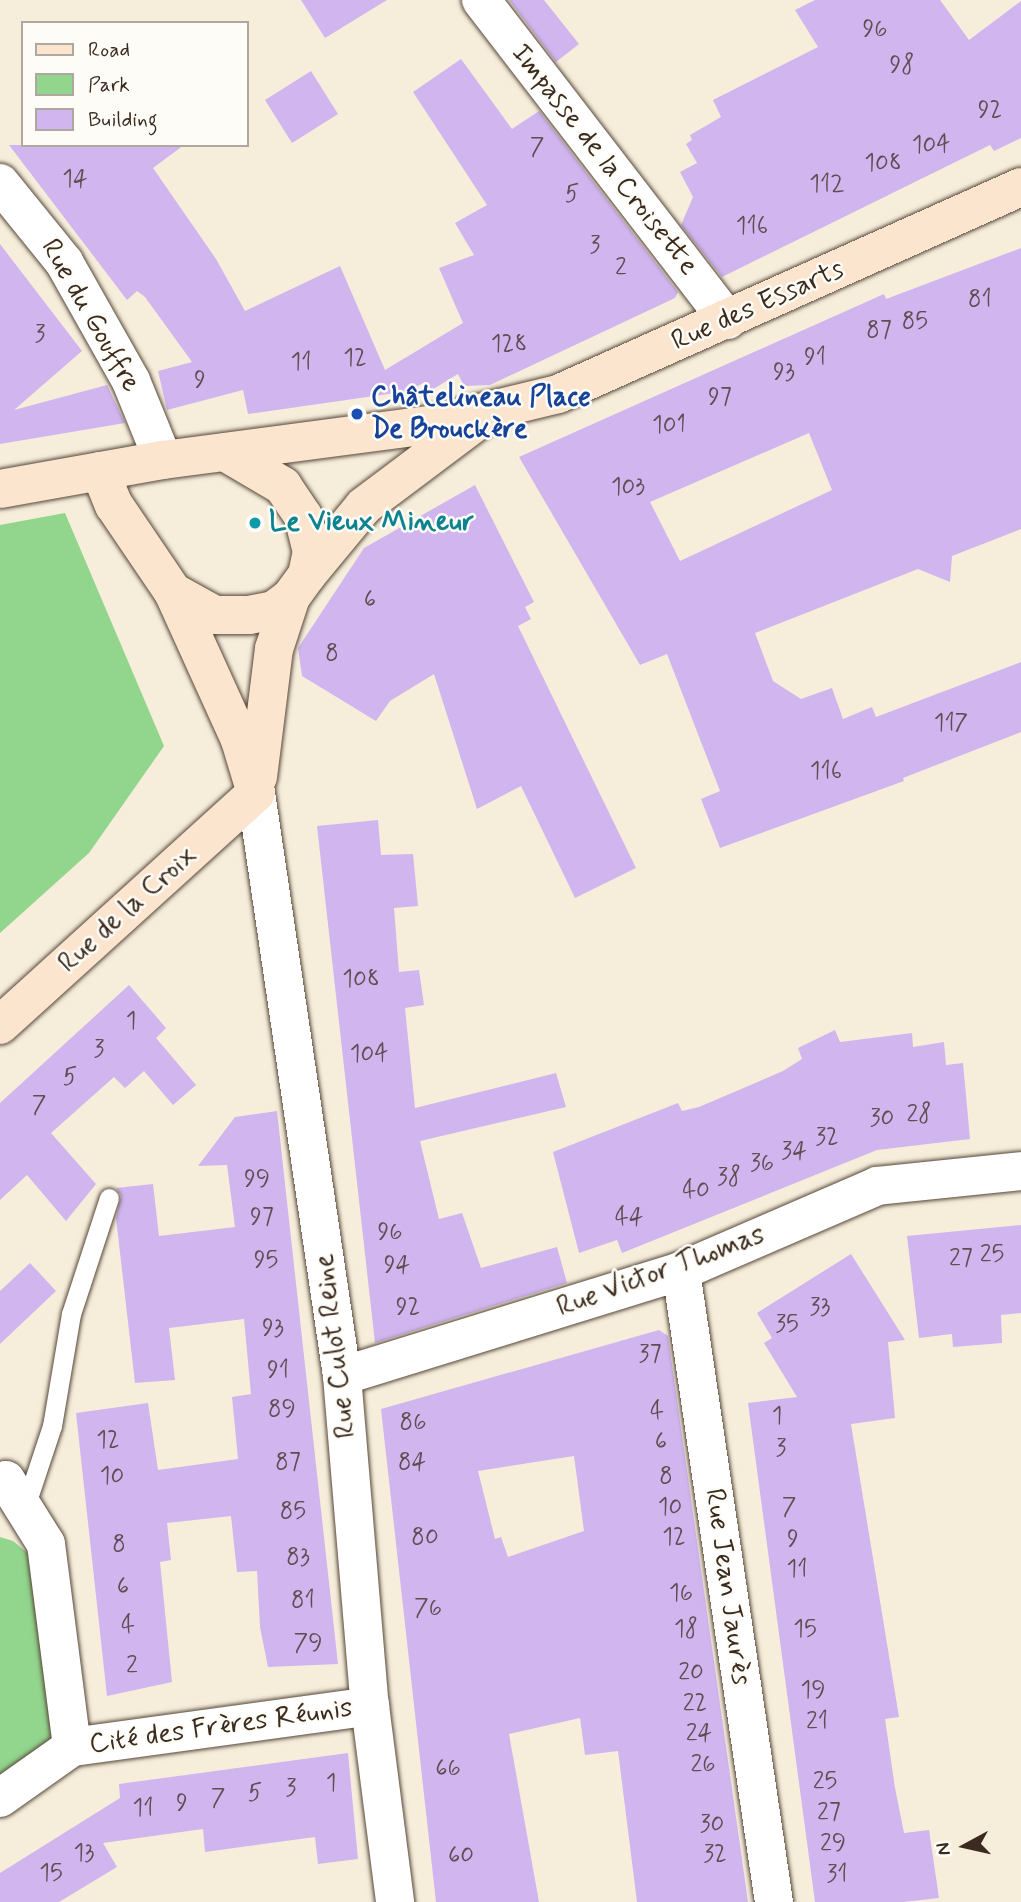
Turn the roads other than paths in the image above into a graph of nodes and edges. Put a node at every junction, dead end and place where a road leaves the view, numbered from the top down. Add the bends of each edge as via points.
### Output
1 (481, 0) edge
2 (0, 183) edge
3 (1021, 187) edge
4 (727, 320) junction
5 (491, 411) junction
6 (225, 452) junction
7 (163, 460) junction
8 (100, 471) junction
9 (0, 489) edge
10 (299, 586) junction
11 (173, 592) junction
12 (256, 793) junction
13 (0, 1025) edge
14 (1021, 1171) edge
15 (109, 1198) dead end
16 (681, 1271) junction
17 (342, 1376) junction
18 (12, 1498) edge
19 (370, 1706) junction
20 (72, 1748) junction
21 (0, 1798) edge
22 (395, 1902) edge
23 (774, 1902) edge

1 - 4 street, Impasse de la Croisette
2 - 7 street, Rue du Gouffre via 64,261 131,381
3 - 4 street, Rue des Essarts
4 - 5 street, Rue des Essarts via 558,394
5 - 6 street, Rue des Essarts via 430,425
5 - 10 street via 364,506
6 - 7 street, Rue des Essarts
6 - 10 street via 270,477 291,495 303,516 312,552
7 - 8 street, Rue des Essarts
8 - 9 street, Rue des Essarts
8 - 11 street via 114,505
10 - 11 street via 274,610 232,616 199,609
10 - 12 street via 267,689
11 - 12 street via 240,740
12 - 13 street, Rue de la Croix
12 - 17 street, Rue Culot Reine
14 - 16 street, Rue Victor Thomas via 877,1186
15 - 18 lane via 71,1314 52,1426
16 - 17 street, Rue Victor Thomas
16 - 23 street, Rue Jean Jaurès
17 - 19 street, Rue Culot Reine
18 - 20 street, Cité des Frères Réunis via 46,1544
19 - 20 street, Cité des Frères Réunis
19 - 22 street, Rue Culot Reine
20 - 21 street, Cité des Frères Réunis

